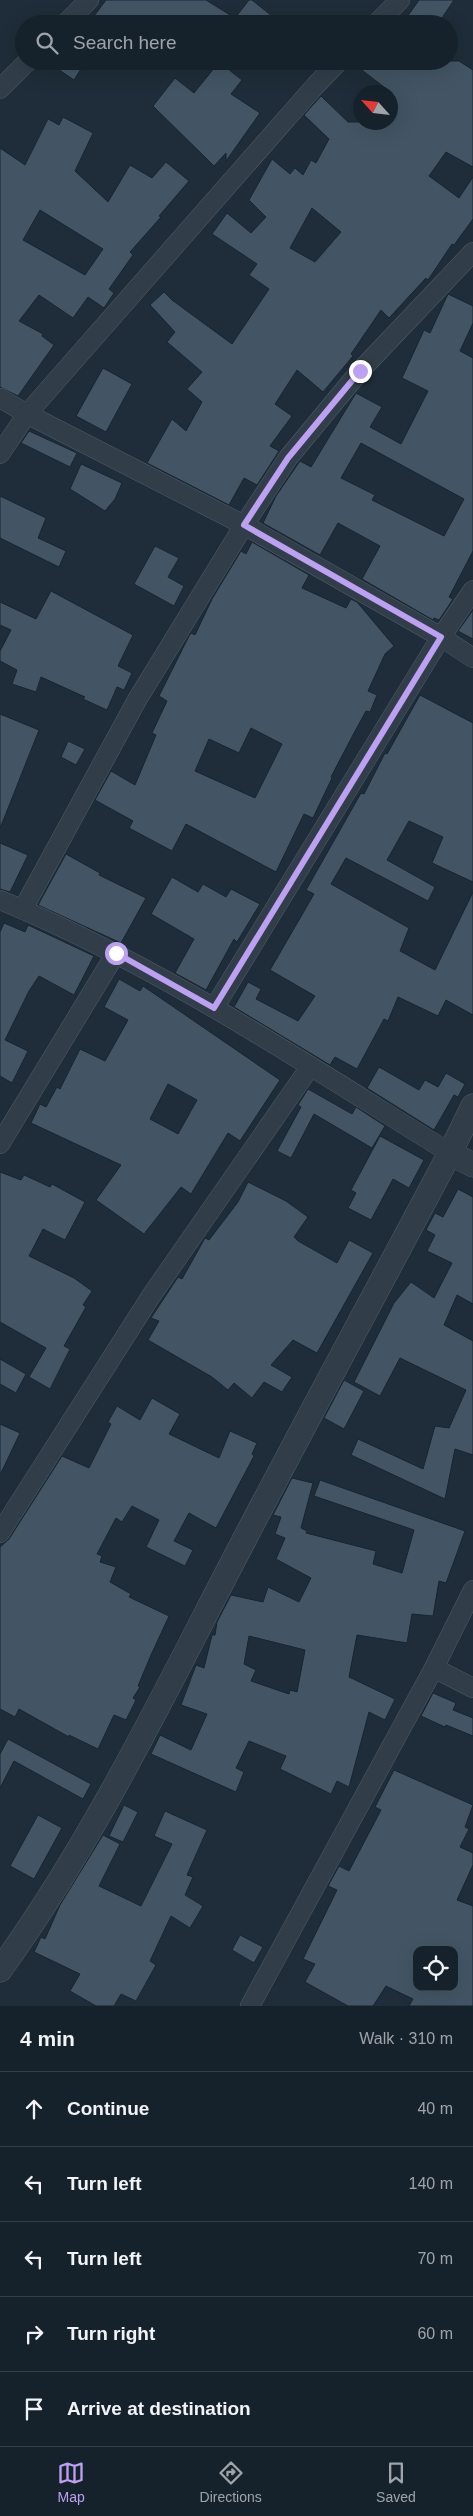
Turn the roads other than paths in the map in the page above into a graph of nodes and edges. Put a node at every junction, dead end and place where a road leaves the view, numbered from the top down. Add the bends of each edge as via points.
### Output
1 (89, 0) edge
2 (400, 0) edge
3 (74, 15) edge
4 (385, 15) edge
5 (19, 70) edge
6 (330, 70) edge
7 (0, 89) edge
8 (473, 252) edge
9 (0, 398) edge
10 (27, 414) junction
11 (0, 454) edge
12 (244, 525) junction
13 (473, 590) edge
14 (441, 637) junction
15 (473, 658) edge
16 (0, 900) edge
17 (22, 909) junction
18 (116, 953) junction
19 (214, 1008) junction
20 (310, 1067) junction
21 (473, 1106) edge
22 (0, 1144) edge
23 (450, 1153) junction
24 (473, 1165) edge
25 (0, 1533) edge
26 (473, 1590) edge
27 (434, 1668) junction
28 (473, 1688) edge
29 (0, 1970) edge
30 (250, 2006) edge

1 - 3 street
2 - 4 street
5 - 7 street
6 - 10 street
8 - 12 street via 360,371 288,458
9 - 10 street
10 - 11 street
10 - 12 street
12 - 14 street
12 - 17 street via 137,700
13 - 14 street
14 - 15 street
14 - 19 street
16 - 17 street
17 - 18 street
18 - 19 street
18 - 22 street
19 - 20 street
20 - 23 street
20 - 25 street via 151,1296
21 - 23 street
23 - 24 street
23 - 29 street via 114,1791 61,1879
26 - 27 street
27 - 28 street
27 - 30 street

